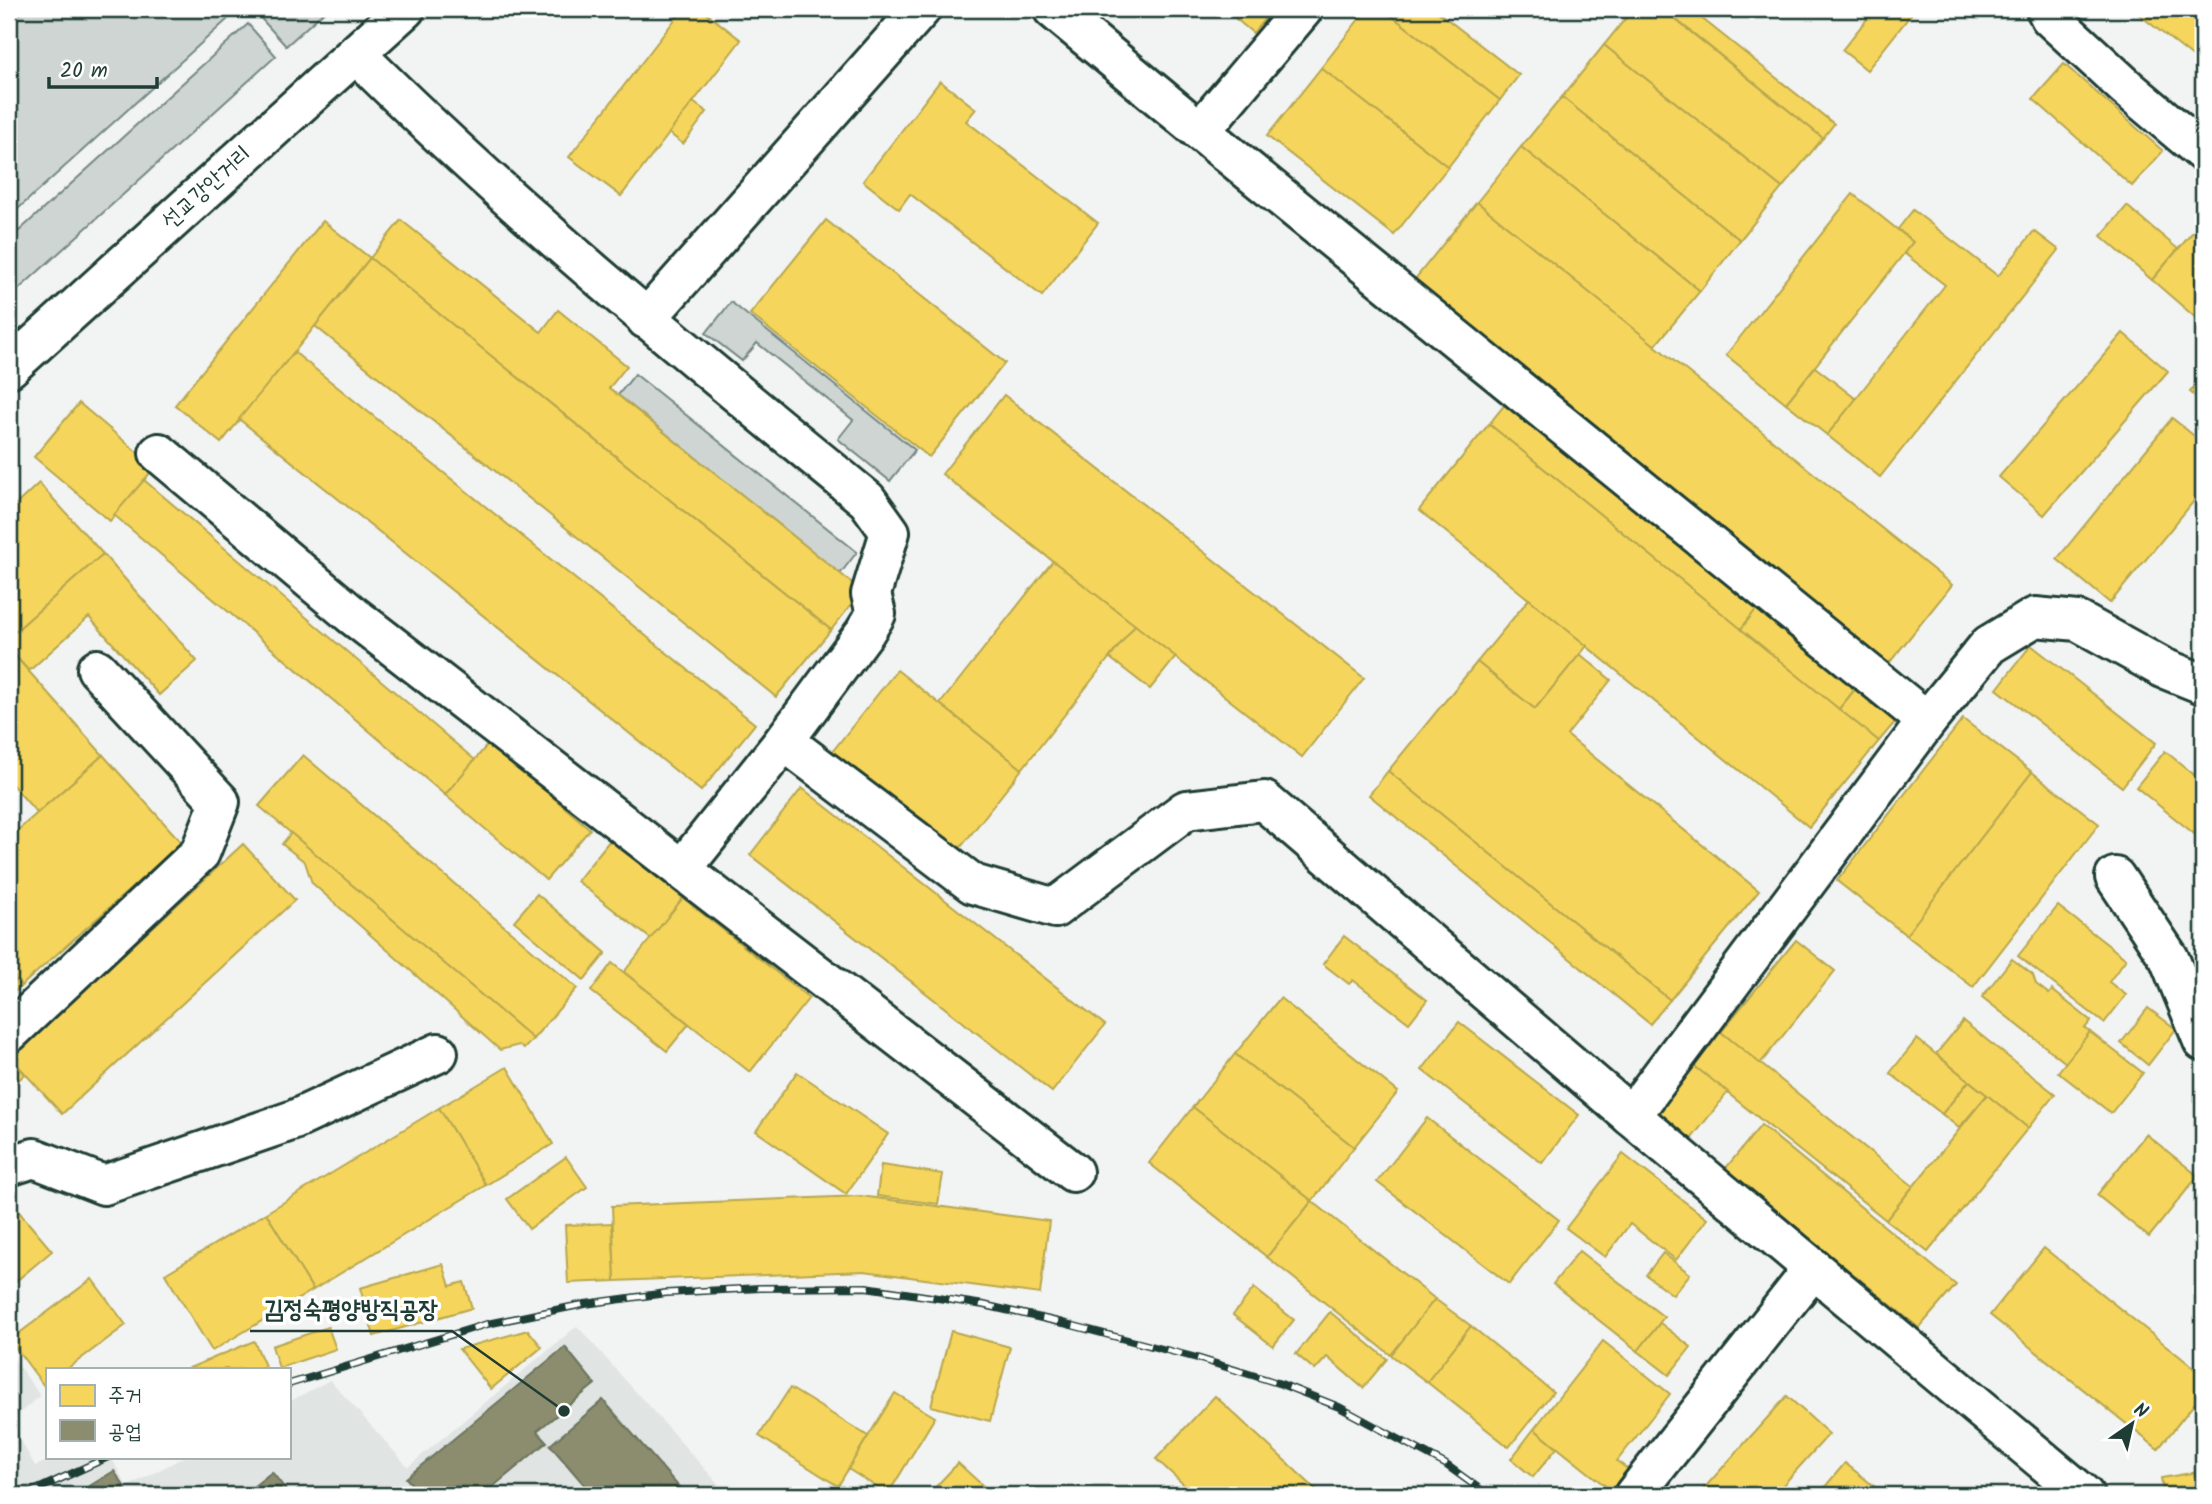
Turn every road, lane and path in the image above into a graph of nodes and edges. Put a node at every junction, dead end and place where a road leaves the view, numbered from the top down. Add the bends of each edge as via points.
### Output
1 (405, 9) edge
2 (920, 9) edge
3 (1053, 9) edge
4 (1303, 9) edge
5 (2046, 9) edge
6 (356, 54) junction
7 (1200, 131) junction
8 (2203, 152) edge
9 (646, 319) junction
10 (9, 368) edge
11 (159, 453) dead end
12 (97, 669) dead end
13 (2203, 684) edge
14 (1927, 721) junction
15 (784, 741) junction
16 (682, 869) junction
17 (2115, 877) dead end
18 (9, 1032) edge
19 (2203, 1041) edge
20 (438, 1053) dead end
21 (1631, 1116) junction
22 (9, 1166) edge
23 (1073, 1171) dead end
24 (1813, 1269) junction
25 (1634, 1495) edge
26 (2084, 1495) edge

1 - 6 street, 선교강안거리
2 - 9 street
3 - 7 street
4 - 7 street
5 - 8 street via 2127,88
6 - 9 street via 412,110
6 - 10 street, 선교강안거리
7 - 14 street
9 - 15 street via 867,500 890,532 871,594 876,614
11 - 16 street via 351,614
12 - 18 street via 220,802 200,853
13 - 14 street via 2078,621 2035,617 1989,645
14 - 21 street
15 - 16 street
15 - 21 street via 973,884 1055,908 1186,810 1264,801
16 - 23 street
17 - 19 street via 2169,958
20 - 22 street via 294,1120 104,1185 34,1158
21 - 24 street
24 - 25 street
24 - 26 street

